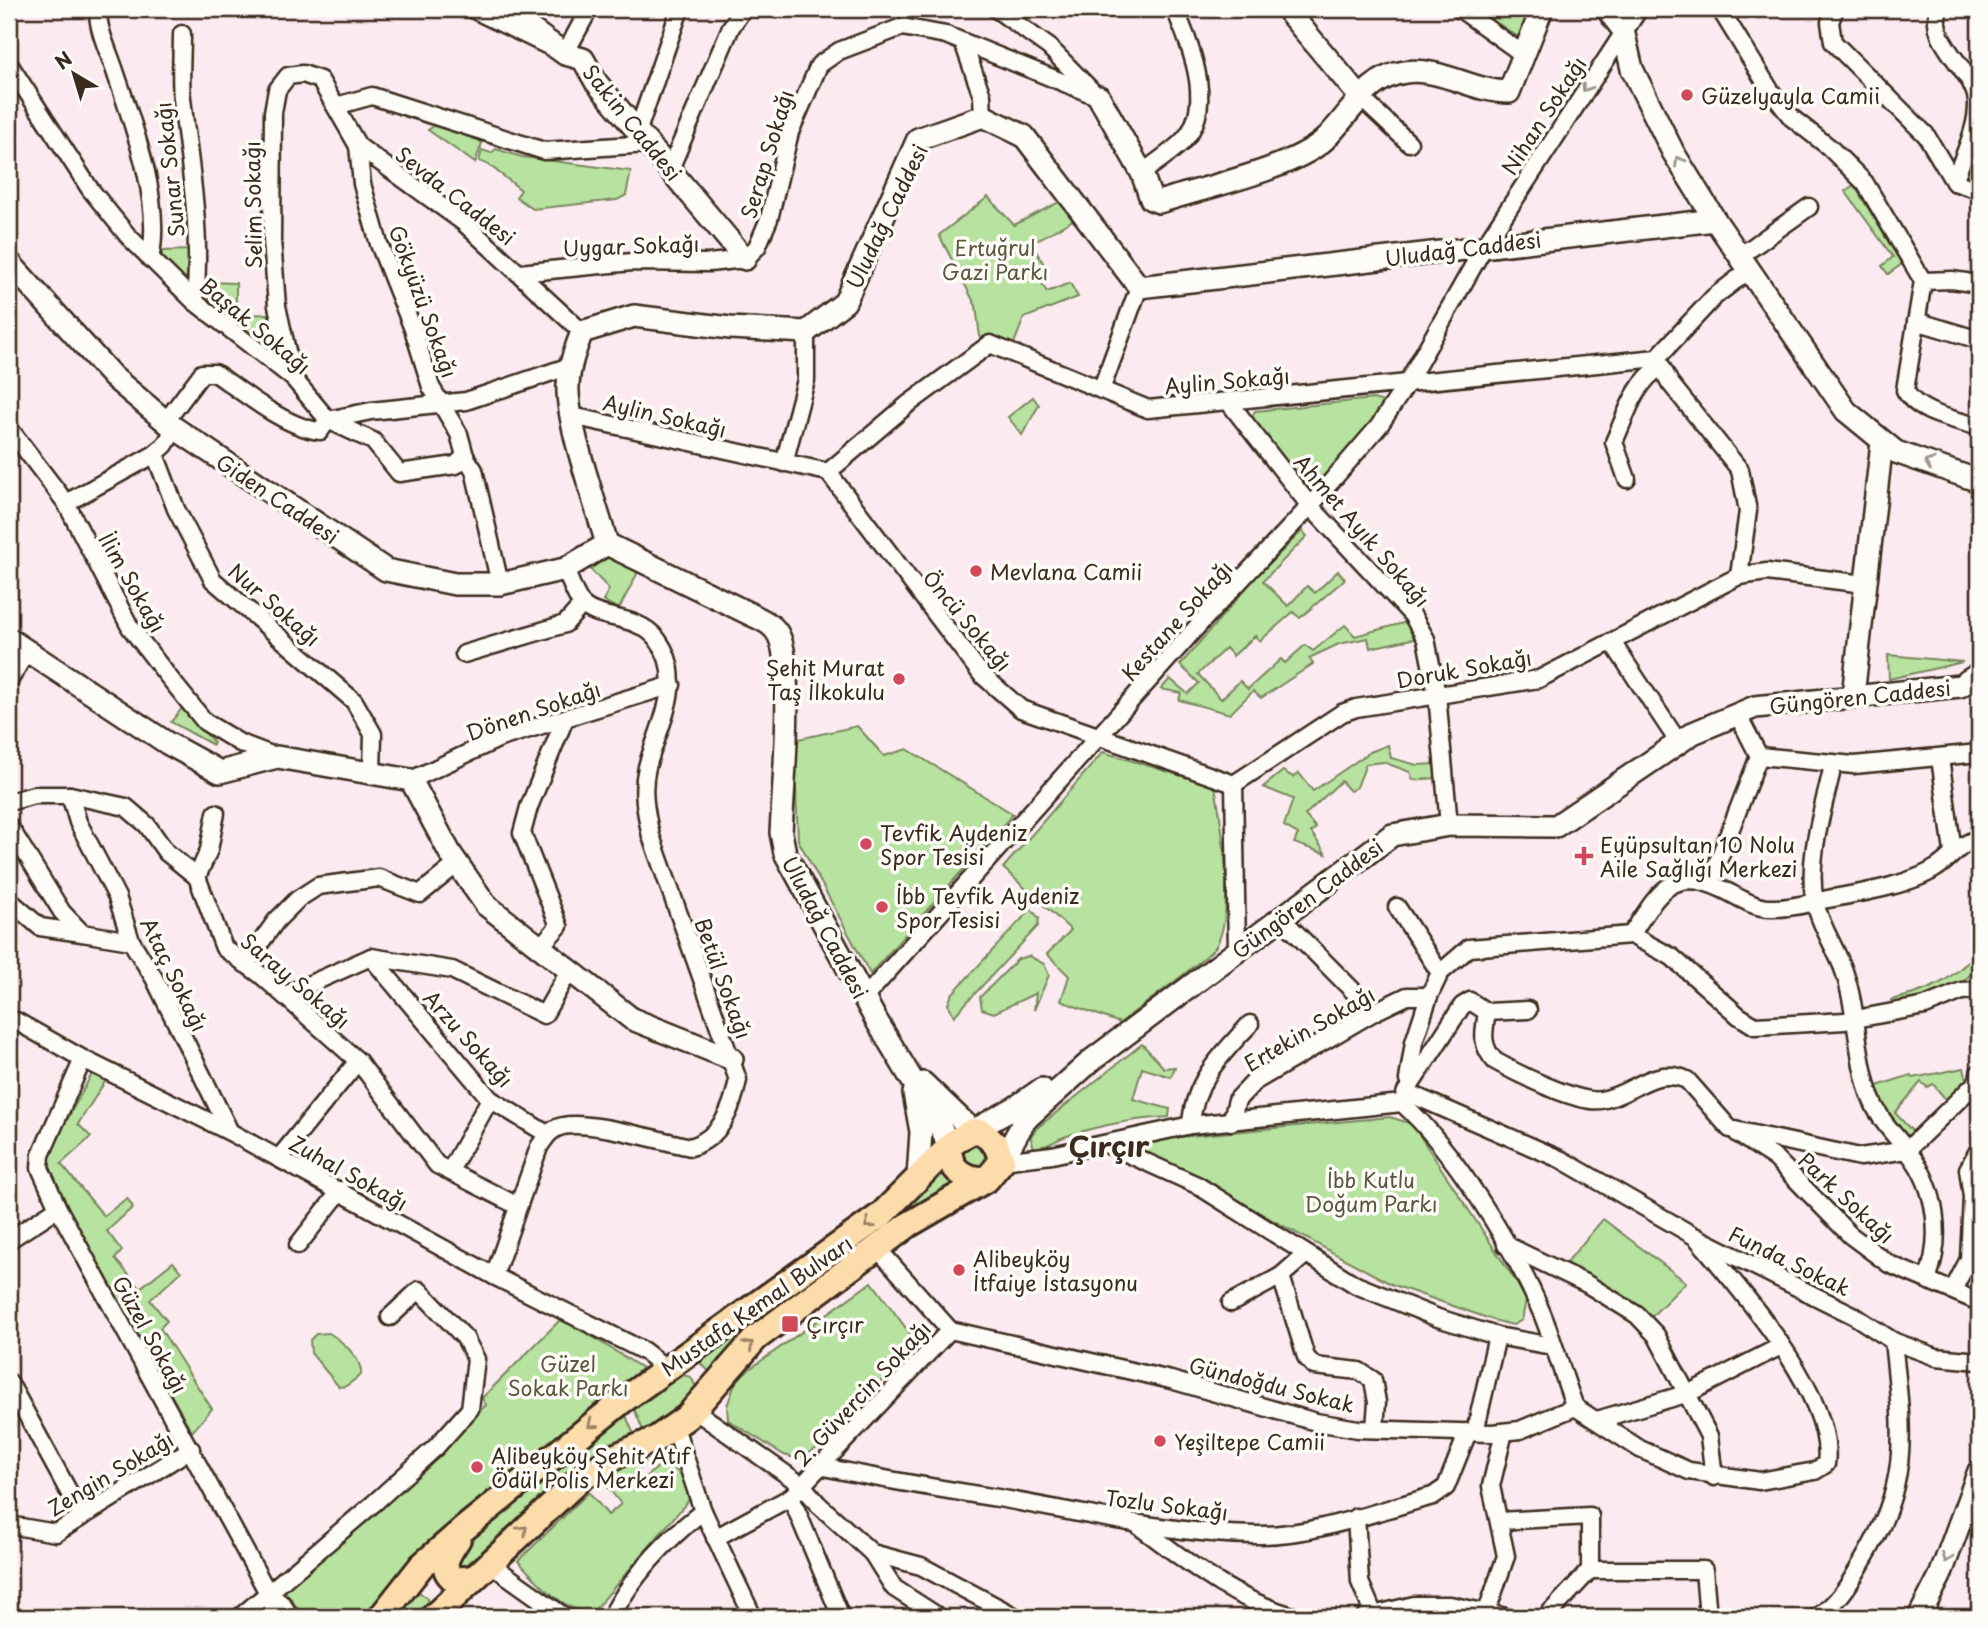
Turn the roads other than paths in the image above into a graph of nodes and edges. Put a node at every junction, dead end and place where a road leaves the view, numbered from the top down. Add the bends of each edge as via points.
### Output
1 (98, 9) edge
2 (472, 9) edge
3 (503, 9) edge
4 (589, 9) edge
5 (680, 9) edge
6 (743, 9) edge
7 (996, 9) edge
8 (1175, 9) edge
9 (1286, 9) edge
10 (1460, 9) edge
11 (1542, 9) edge
12 (1607, 9) edge
13 (1639, 9) edge
14 (1720, 9) edge
15 (1835, 9) edge
16 (1940, 9) edge
17 (1623, 30) junction
18 (182, 34) dead end
19 (963, 43) junction
20 (565, 54) junction
21 (1524, 55) junction
22 (9, 64) edge
23 (288, 76) joint
24 (1099, 97) junction
25 (1360, 97) junction
26 (336, 106) junction
27 (983, 116) junction
28 (643, 137) junction
29 (1409, 143) dead end
30 (358, 146) junction
31 (670, 169) junction
32 (1142, 173) junction
33 (1954, 182) junction
34 (1979, 190) edge
35 (1809, 207) dead end
36 (1715, 220) junction
37 (1485, 245) junction
38 (150, 259) junction
39 (745, 259) junction
40 (9, 262) edge
41 (1744, 263) junction
42 (519, 273) junction
43 (1923, 281) junction
44 (1979, 284) edge
45 (1139, 287) junction
46 (195, 302) junction
47 (1916, 321) junction
48 (582, 332) junction
49 (806, 332) junction
50 (1979, 340) edge
51 (1659, 362) junction
52 (570, 366) junction
53 (293, 378) junction
54 (1406, 385) junction
55 (1101, 390) junction
56 (1228, 401) junction
57 (440, 402) junction
58 (572, 416) junction
59 (328, 420) junction
60 (170, 425) junction
61 (1979, 427) edge
62 (9, 428) edge
63 (1882, 442) junction
64 (155, 454) junction
65 (465, 456) junction
66 (784, 463) junction
67 (828, 472) junction
68 (1627, 479) dead end
69 (1979, 481) edge
70 (66, 503) junction
71 (1310, 506) junction
72 (607, 544) junction
73 (565, 569) junction
74 (1739, 576) junction
75 (500, 584) junction
76 (1865, 584) junction
77 (582, 605) junction
78 (1612, 642) junction
79 (18, 645) edge
80 (464, 654) dead end
81 (1979, 674) edge
82 (9, 681) edge
83 (672, 685) junction
84 (1437, 695) junction
85 (1853, 696) junction
86 (1738, 715) junction
87 (564, 721) junction
88 (1099, 736) junction
89 (1679, 743) junction
90 (1979, 753) edge
91 (1759, 756) junction
92 (277, 757) junction
93 (1940, 758) junction
94 (1833, 765) junction
95 (372, 773) junction
96 (411, 780) junction
97 (1234, 784) junction
98 (70, 795) junction
99 (9, 802) edge
100 (216, 813) dead end
101 (1449, 825) junction
102 (9, 826) edge
103 (1979, 839) edge
104 (1954, 852) junction
105 (457, 864) junction
106 (197, 877) junction
107 (1710, 882) junction
108 (9, 900) edge
109 (1815, 902) junction
110 (1397, 907) dead end
111 (1281, 918) junction
112 (82, 933) junction
113 (1631, 935) junction
114 (131, 941) junction
115 (539, 948) junction
116 (1237, 950) junction
117 (371, 957) junction
118 (245, 964) junction
119 (569, 971) junction
120 (1440, 973) junction
121 (1979, 990) edge
122 (285, 995) junction
123 (1429, 996) junction
124 (864, 998) junction
125 (1528, 1010) dead end
126 (1374, 1012) junction
127 (1487, 1012) junction
128 (1854, 1019) junction
129 (9, 1023) edge
130 (1250, 1024) dead end
131 (83, 1059) junction
132 (732, 1059) junction
133 (358, 1060) junction
134 (1092, 1060) junction
135 (904, 1064) junction
136 (1979, 1079) edge
137 (1404, 1098) junction
138 (490, 1099) junction
139 (1231, 1122) junction
140 (1192, 1125) junction
141 (1731, 1129) junction
142 (973, 1130) junction
143 (230, 1132) junction
144 (547, 1135) junction
145 (1106, 1144) junction
146 (949, 1147) junction
147 (1979, 1149) edge
148 (1907, 1150) junction
149 (279, 1158) junction
150 (451, 1169) junction
151 (995, 1170) junction
152 (918, 1177) junction
153 (341, 1190) junction
154 (518, 1206) junction
155 (58, 1208) junction
156 (1696, 1237) junction
157 (9, 1240) edge
158 (298, 1245) dead end
159 (1506, 1245) junction
160 (877, 1248) junction
161 (1305, 1255) junction
162 (495, 1276) junction
163 (1280, 1276) junction
164 (1927, 1279) junction
165 (1953, 1290) junction
166 (1979, 1302) edge
167 (1230, 1303) dead end
168 (390, 1317) dead end
169 (950, 1330) junction
170 (1497, 1336) junction
171 (1893, 1341) junction
172 (1552, 1346) junction
173 (1781, 1346) junction
174 (1979, 1361) edge
175 (672, 1365) junction
176 (11, 1391) edge
177 (1689, 1393) junction
178 (700, 1403) junction
179 (1575, 1407) junction
180 (1597, 1420) junction
181 (675, 1427) junction
182 (1375, 1428) junction
183 (1471, 1432) junction
184 (1504, 1432) junction
185 (191, 1449) junction
186 (820, 1465) junction
187 (1979, 1471) edge
188 (1714, 1477) junction
189 (797, 1491) junction
190 (703, 1511) junction
191 (82, 1516) junction
192 (1356, 1517) junction
193 (1499, 1521) junction
194 (9, 1525) edge
195 (1138, 1526) junction
196 (466, 1527) junction
197 (715, 1538) junction
198 (872, 1553) junction
199 (482, 1570) junction
200 (1590, 1570) junction
201 (894, 1588) junction
202 (401, 1591) junction
203 (268, 1593) junction
204 (1486, 1614) junction
205 (1370, 1616) edge
206 (240, 1617) edge
207 (277, 1617) edge
208 (290, 1617) edge
209 (381, 1617) edge
210 (433, 1617) edge
211 (565, 1617) edge
212 (611, 1617) edge
213 (753, 1617) edge
214 (841, 1617) edge
215 (918, 1617) edge
216 (939, 1617) edge
217 (1016, 1617) edge
218 (1296, 1617) edge
219 (1506, 1617) edge
220 (1546, 1617) edge
221 (1708, 1617) edge
222 (1817, 1617) edge
223 (1919, 1617) edge

1 - 38 street via 139,144 153,229
2 - 20 street
3 - 20 main road, Sakin Caddesi
4 - 20 street
5 - 28 street
6 - 31 street
7 - 24 street via 1049,47
8 - 32 street via 1197,70 1195,118 1183,141
9 - 25 main road
10 - 21 street
11 - 21 main road
12 - 17 main road
13 - 17 street, Nihan Sokağı
14 - 43 street via 1792,118 1865,183
15 - 33 street via 1830,22 1833,42 1926,135
16 - 33 street via 1936,18 1943,39 1977,100 1975,124
36 -> 17 main road via 1673,152 1632,69
17 -> 37 street, Nihan Sokağı
18 - 46 street, Sunar Sokağı via 182,97 198,230
19 - 24 street, Serap Sokağı
19 - 27 street via 982,96
19 - 39 street, Serap Sokağı via 902,27 839,51 819,65 790,132 769,219 757,247
20 - 28 main road, Sakin Caddesi via 583,59 596,82
21 - 25 main road via 1509,92 1493,92 1427,71 1402,72
22 - 38 street, Başak Sokağı via 90,189
23 - 26 street, Sevda Caddesi via 303,74 320,80
23 - 53 street, Selim Sokağı via 277,90 273,112 272,240 277,306
24 - 32 main road
25 - 29 street
25 - 32 main road via 1324,141 1294,158 1158,202 1151,199
26 - 28 street via 372,96 544,151
26 - 30 street, Sevda Caddesi
27 - 45 main road via 1024,136
27 - 49 main road, Uludağ Caddesi via 918,139 845,302
28 - 31 main road, Sakin Caddesi
30 - 42 street, Sevda Caddesi via 463,222
30 - 57 street, Gökyüzü Sokağı via 362,184 379,244
31 - 39 main road, Sakin Caddesi
33 - 34 street
35 - 41 street
36 - 37 main road, Uludağ Caddesi
36 - 41 main road
37 - 45 main road, Uludağ Caddesi
37 - 54 street, Kestane Sokağı
38 - 46 street, Başak Sokağı
39 - 42 street, Uygar Sokağı via 709,264 632,262
40 - 60 main road, Giden Caddesi via 113,377
41 - 51 street
41 - 63 main road via 1846,411
42 - 48 street, Sevda Caddesi
43 - 44 street
43 - 47 street
45 - 55 street
46 - 53 street, Başak Sokağı
47 - 50 street
47 - 61 street via 1905,390 1910,399 1920,407
48 - 49 main road via 634,316
48 - 52 main road
49 - 66 street via 806,380
51 - 54 street, Aylin Sokağı
51 - 68 street via 1636,392 1614,442
51 - 74 street via 1670,383 1740,470 1748,511
52 - 57 street via 466,401
52 - 58 main road
53 - 59 street, Başak Sokağı
54 - 56 street, Aylin Sokağı
54 - 71 street, Kestane Sokağı via 1379,426
55 - 56 street, Aylin Sokağı via 1148,409
55 - 67 street, Aylin Sokağı via 990,344 907,405
56 - 71 street, Ahmet Ayık Sokağı
57 - 59 street
57 - 65 street, Gökyüzü Sokağı via 459,434
58 - 66 street, Aylin Sokağı
58 - 72 main road
59 - 60 street via 320,432 310,430 208,371 202,373
59 - 65 street via 373,441 398,473 456,465
60 - 64 street via 165,445
60 - 75 main road, Giden Caddesi via 386,570 455,584
62 - 70 street, İlim Sokağı
69 -> 63 main road via 1896,452
63 - 76 main road
64 - 70 street
64 - 95 street, Nur Sokağı via 176,509 213,580 354,702 373,734
65 - 75 street, Gökyüzü Sokağı via 474,470
66 - 67 street, Aylin Sokağı
67 - 88 street, Öncü Sokağı via 981,674 1021,709
70 - 92 street, İlim Sokağı via 130,627 205,722 240,743
71 - 84 street, Ahmet Ayık Sokağı via 1412,615 1426,639
71 - 88 street, Kestane Sokağı
72 - 73 main road, Giden Caddesi
72 - 124 main road, Uludağ Caddesi via 776,630 785,677 782,844
73 - 75 main road, Giden Caddesi
73 - 77 street
74 - 76 street, Doruk Sokağı via 1766,572
74 - 78 street, Doruk Sokağı
76 - 85 main road
77 - 80 street via 565,624
77 - 83 street, Betül Sokağı via 631,620 656,638 669,662
78 - 84 street, Doruk Sokağı via 1539,679
78 - 89 street
79 - 82 street
79 - 92 main road via 167,743 220,772
81 - 85 main road, Güngören Caddesi via 1960,686
83 - 87 street, Dönen Sokağı
83 - 132 street, Betül Sokağı via 643,796 651,836
84 - 97 street, Doruk Sokağı via 1342,713
84 - 101 street, Ahmet Ayık Sokağı
85 - 86 main road, Güngören Caddesi via 1755,707
86 - 89 main road, Güngören Caddesi
86 - 91 street
87 - 96 street, Dönen Sokağı via 500,738
87 - 115 street via 523,833 559,926
88 - 97 street, Öncü Sokağı
88 - 124 street, Kestane Sokağı
89 - 101 main road, Güngören Caddesi via 1556,826
90 - 93 street
91 - 94 street
91 - 107 street
92 - 95 main road
93 - 94 street
93 - 104 street
94 - 109 street via 1814,865
95 - 96 main road
96 - 105 main road
97 - 116 street
98 - 99 street via 34,795
98 - 106 street via 126,807 166,852
98 - 114 street, Ataç Sokağı via 78,822 117,897
100 - 106 street via 209,850
101 - 111 main road, Güngören Caddesi via 1392,835
102 - 112 street via 62,912
103 - 104 street
104 - 109 street via 1936,868 1914,878
105 - 115 main road via 486,905
105 - 118 street via 420,894 379,878 318,886 276,921
106 - 118 street, Saray Sokağı via 224,948
107 - 109 street via 1769,909
107 - 113 street via 1695,878 1672,881
108 - 112 street via 40,927
109 - 128 street via 1844,970
110 - 120 street
111 - 116 main road, Güngören Caddesi
111 - 126 street
112 - 114 street
113 - 120 street via 1469,948
113 - 128 street via 1672,957 1755,1026
114 - 143 street, Ataç Sokağı
115 - 119 main road
116 - 134 main road, Güngören Caddesi
117 - 119 street via 452,970 544,1015
117 - 122 street
117 - 138 street, Arzu Sokağı
118 - 122 street, Saray Sokağı
119 - 132 main road via 632,1019
120 - 123 street
121 - 128 street
122 - 133 street, Saray Sokağı
123 - 126 street, Ertekin Sokağı via 1407,996
123 - 137 street
124 - 135 main road, Uludağ Caddesi
125 - 127 street
126 - 139 street, Ertekin Sokağı via 1254,1083 1237,1100
127 - 137 street via 1470,1001 1462,1006
127 - 141 street, Park Sokağı via 1482,1037 1486,1051 1507,1068 1590,1100 1602,1100 1650,1077 1679,1077 1687,1080
128 - 148 street via 1876,1110 1892,1137
129 - 131 street, Zuhal Sokağı via 16,1021
130 - 140 street via 1204,1078 1194,1100
131 - 143 street, Zuhal Sokağı
131 - 155 street, Güzel Sokağı via 41,1155 40,1168
132 - 144 street, Betül Sokağı via 738,1080 733,1105 707,1141 691,1147 582,1125 561,1126
133 - 149 street
133 - 150 street, Saray Sokağı via 438,1165
134 - 142 main road, Güngören Caddesi via 1076,1064 1016,1107
134 - 151 main road, Güngören Caddesi via 1025,1120
135 - 142 main road, Uludağ Caddesi
135 - 146 main road, Uludağ Caddesi
135 - 152 main road, Uludağ Caddesi via 921,1132
136 - 148 street
137 - 139 street
137 - 156 street, Funda Sokak via 1562,1160
137 - 159 street
138 - 144 street, Arzu Sokağı
138 - 150 street
139 - 140 street
140 - 145 street
141 - 148 street via 1860,1157
141 - 164 street, Park Sokağı via 1775,1158 1850,1235 1889,1264
142 - 146 main road, Mustafa Kemal Bulvarı
142 - 151 main road via 990,1138
143 - 149 street, Zuhal Sokağı
144 - 154 street
145 - 151 street
145 - 161 street via 1197,1185
146 - 151 main road via 957,1172 975,1179
146 - 152 main road, Mustafa Kemal Bulvarı
147 - 165 street via 1968,1169 1972,1197 1969,1259
148 - 164 street via 1923,1177 1938,1230
149 - 153 street, Zuhal Sokağı
150 - 154 street, Saray Sokağı
151 - 160 main road, Mustafa Kemal Bulvarı
152 -> 175 main road, Mustafa Kemal Bulvarı via 852,1238
153 - 158 street
153 - 162 street, Zuhal Sokağı
154 - 162 street
155 - 157 street
155 - 185 street, Güzel Sokağı
156 - 171 street, Funda Sokak via 1853,1315
156 - 173 street
159 - 172 street via 1541,1312
159 - 177 street via 1587,1284 1637,1315 1656,1335
160 - 169 street
178 -> 160 main road, Mustafa Kemal Bulvarı via 756,1338
161 - 163 street
161 - 170 street via 1397,1303
162 - 175 street, Zuhal Sokağı
163 - 167 street
163 - 182 street via 1310,1364 1359,1371 1376,1384
164 - 165 street, Park Sokağı
165 - 166 street, Park Sokağı
168 - 203 street via 419,1290 465,1338 476,1359 470,1409 373,1504
169 - 182 street, Gündoğdu Sokak via 1171,1380 1316,1422
169 - 186 street, 2. Güvercin Sokağı
170 - 172 street
170 - 183 street
171 - 174 street, Funda Sokak via 1936,1357
171 - 222 street via 1902,1429 1899,1482 1883,1528 1843,1594
172 - 179 street
173 - 177 street
173 - 188 street via 1827,1436 1826,1464 1815,1471 1760,1480
175 - 178 main road via 702,1378
175 -> 196 main road, Mustafa Kemal Bulvarı
176 - 191 street
177 - 180 street
177 - 188 street via 1709,1436
178 - 181 main road, Mustafa Kemal Bulvarı
178 - 189 street
179 - 180 street
179 - 184 street, Gündoğdu Sokak
180 - 188 street via 1640,1449
181 - 190 street
199 -> 181 main road, Mustafa Kemal Bulvarı via 581,1478
182 - 183 street, Gündoğdu Sokak
183 - 184 street, Gündoğdu Sokak
183 - 192 street, Tozlu Sokağı via 1447,1487 1433,1496
184 - 193 street via 1491,1486
185 - 191 street, Zengin Sokağı
185 - 203 street, Güzel Sokağı
186 - 189 street, 2. Güvercin Sokağı
186 - 195 street, Tozlu Sokağı via 898,1484
187 -> 223 main road via 1940,1576
189 - 197 street
189 - 198 street
189 - 214 street
190 - 197 street
190 - 212 street via 652,1558
191 - 194 street, Zengin Sokağı via 57,1533
192 - 195 street, Tozlu Sokağı via 1327,1526 1258,1535
192 - 205 street via 1360,1582
193 - 200 street via 1590,1516
193 - 204 street via 1506,1556
195 - 218 street via 1209,1580 1259,1606
196 - 199 main road via 445,1563 449,1576 455,1580
196 - 202 main road, Mustafa Kemal Bulvarı via 422,1565
197 - 213 street
198 - 201 street
198 - 217 street via 921,1566
199 - 210 main road, Mustafa Kemal Bulvarı
199 - 211 street
200 - 220 street
200 - 221 street via 1704,1570
201 - 215 street
201 - 216 street
202 - 209 main road, Mustafa Kemal Bulvarı
202 - 210 main road via 425,1587 435,1599
203 - 206 street
203 - 207 street
203 - 208 street, Güzel Sokağı
204 - 205 street via 1450,1605 1414,1605
204 - 219 street

